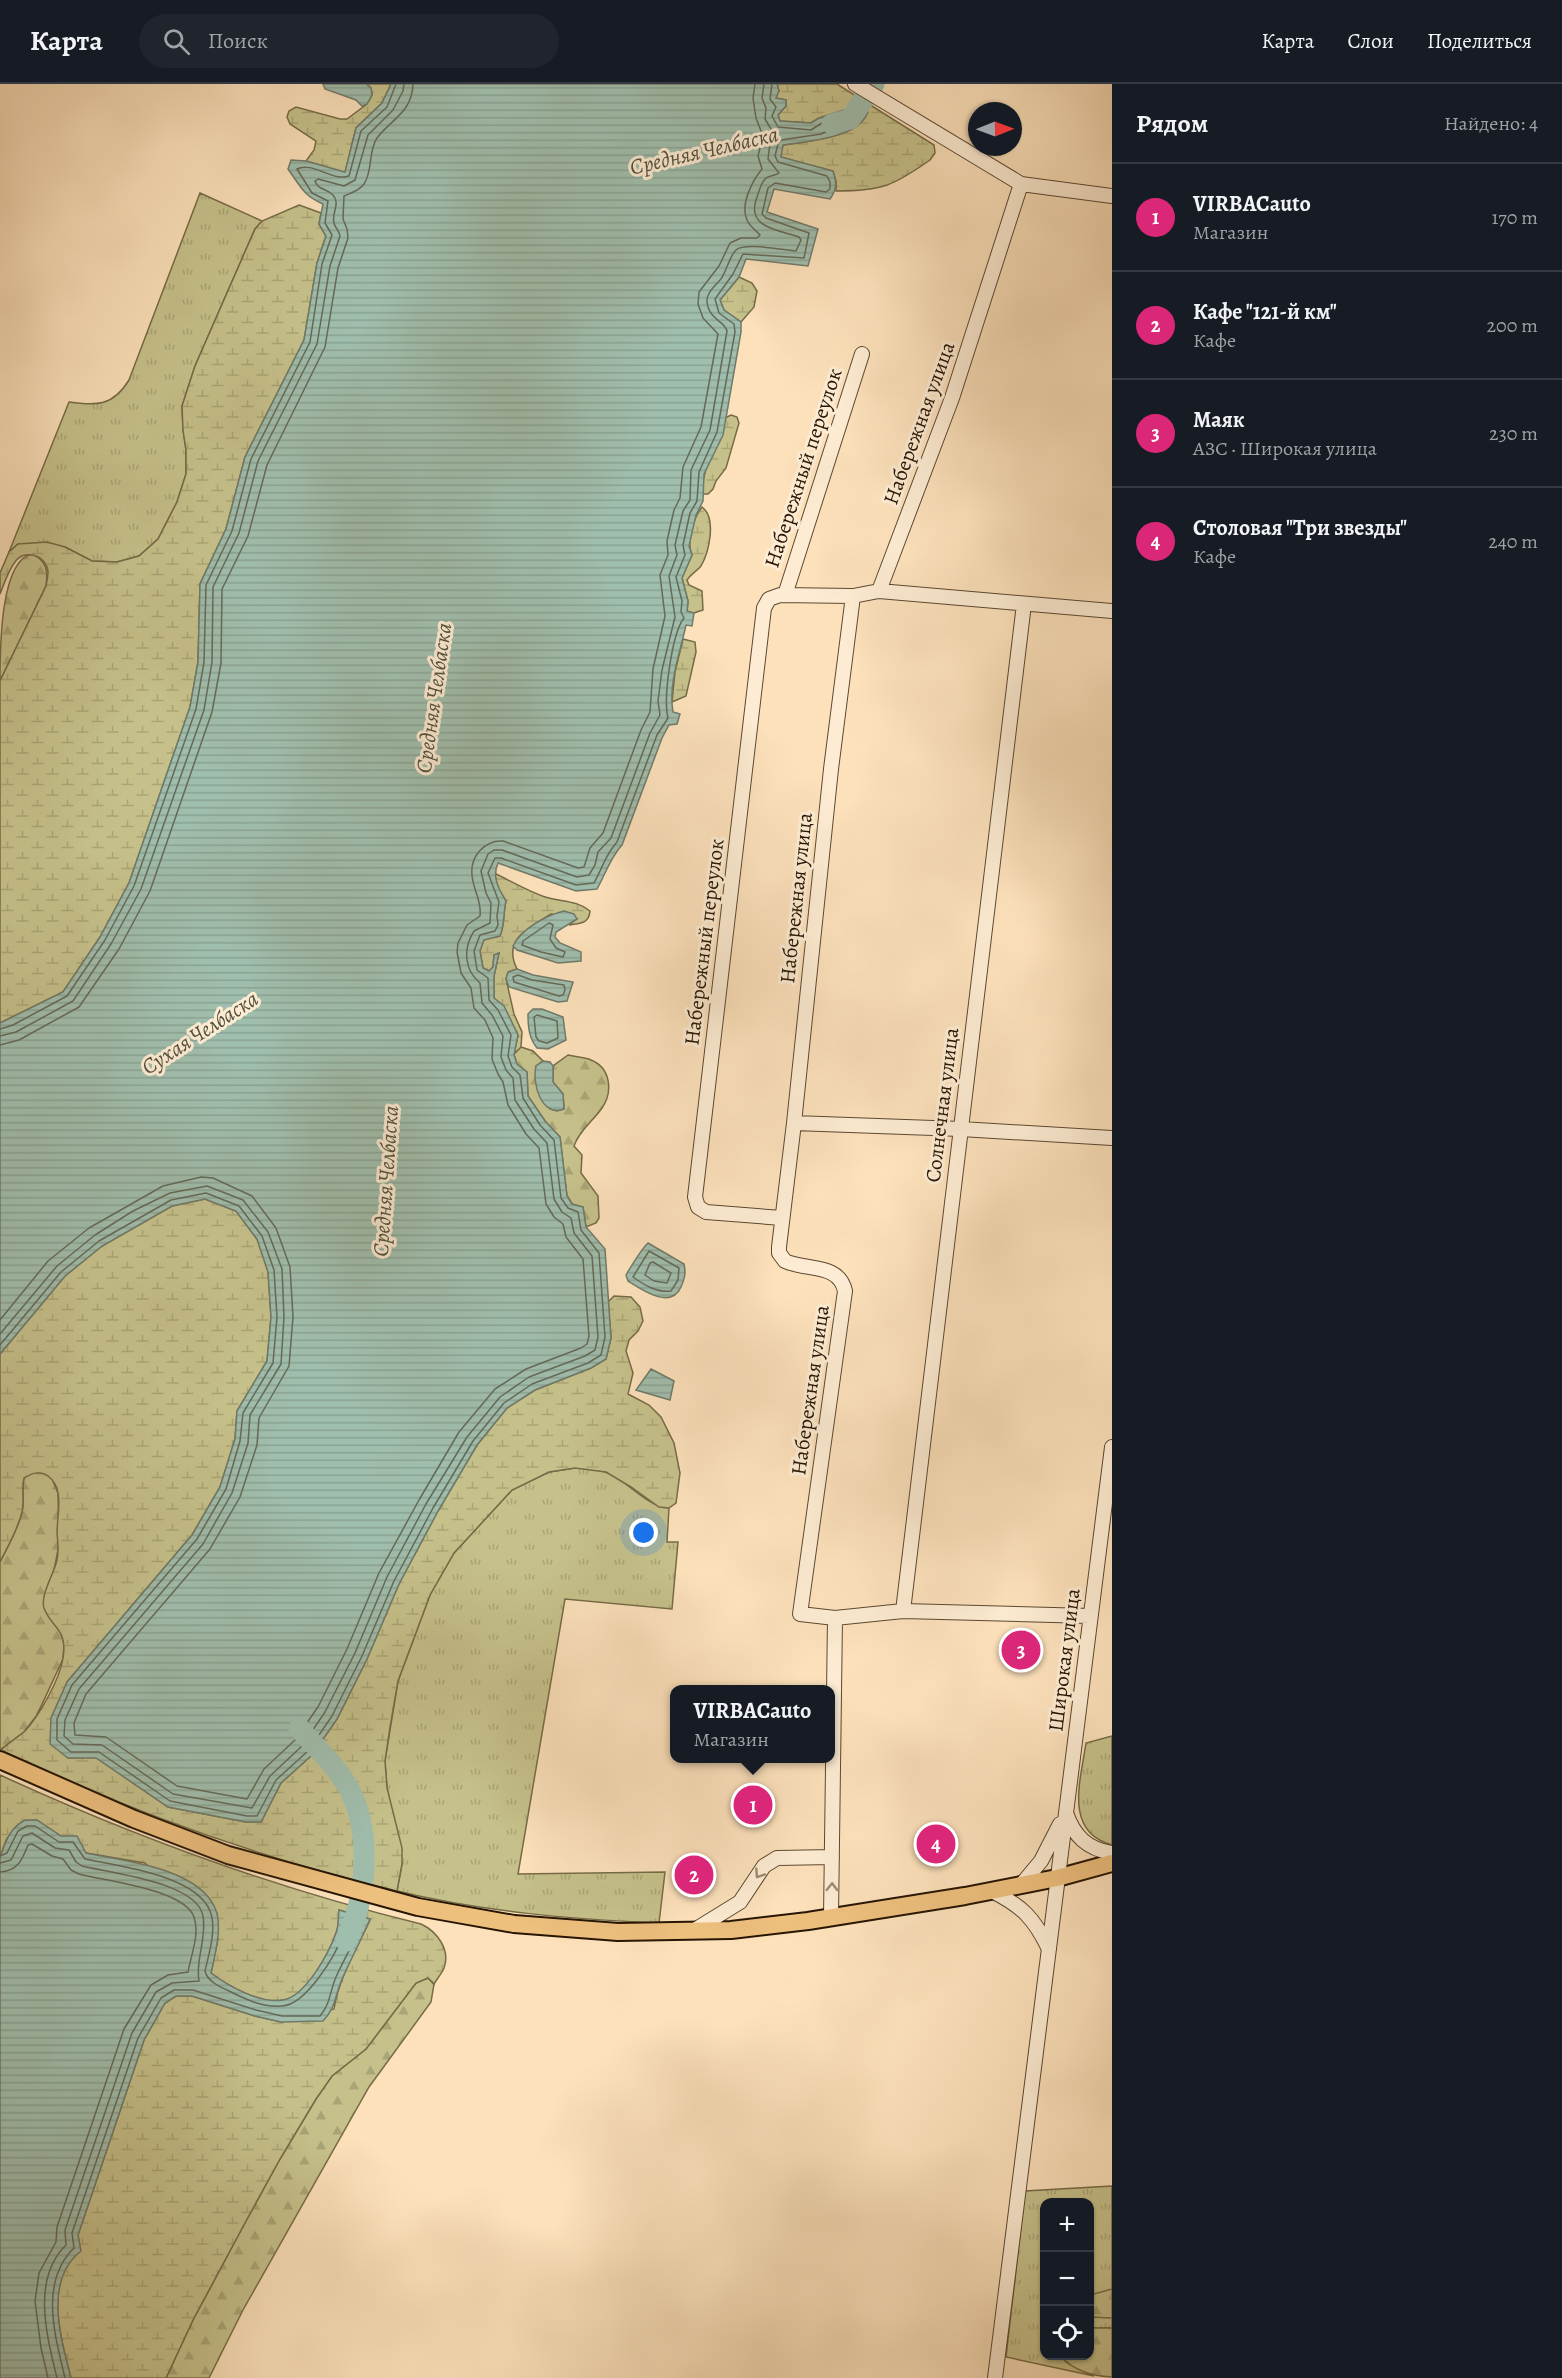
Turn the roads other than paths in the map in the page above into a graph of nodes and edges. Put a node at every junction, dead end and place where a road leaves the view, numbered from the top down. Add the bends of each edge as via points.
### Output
1 (855, 84) edge
2 (1021, 184) junction
3 (1112, 196) edge
4 (862, 354) dead end
5 (879, 591) junction
6 (785, 595) junction
7 (853, 596) junction
8 (1023, 604) junction
9 (1112, 611) edge
10 (794, 1123) junction
11 (961, 1129) junction
12 (1112, 1138) edge
13 (782, 1218) junction
14 (1112, 1447) edge
15 (903, 1611) junction
16 (1090, 1616) junction
17 (835, 1617) junction
18 (834, 1685) edge
19 (0, 1760) edge
20 (833, 1763) edge
21 (1066, 1811) junction
22 (1112, 1853) edge
23 (832, 1857) junction
24 (1112, 1863) edge
25 (1058, 1878) junction
26 (1022, 1885) junction
27 (992, 1891) junction
28 (831, 1917) junction
29 (693, 1932) junction
30 (1048, 1948) junction
31 (994, 2378) edge

1 - 2 street
2 - 3 street
2 - 5 street, Набережная улица via 952,398
4 - 6 street, Набережный переулок
5 - 7 street
5 - 8 street
6 - 7 street
6 - 13 street, Набережный переулок via 769,599 764,608 695,1197 698,1207 706,1212
7 - 10 street, Набережная улица
8 - 9 street
8 - 11 street, Солнечная улица
10 - 11 street
10 - 13 street, Набережная улица
11 - 12 street
11 - 15 street, Солнечная улица
13 - 17 street, Набережная улица via 779,1253 785,1261 830,1271 843,1282 845,1291 800,1614
14 - 16 street, Широкая улица
15 - 16 street
15 - 17 street
16 - 21 street, Широкая улица
17 - 18 street
19 - 29 main road via 228,1855 418,1907 514,1924 618,1932
20 - 23 street
21 - 22 street via 1082,1841
21 - 25 street, Широкая улица
21 - 26 street via 1041,1861
28 -> 23 street
23 -> 29 street via 769,1861 740,1902
24 - 25 main road
25 - 26 main road
25 - 30 street, Широкая улица
26 - 27 main road
27 - 28 main road
27 - 30 street via 1029,1915
28 - 29 main road
30 - 31 street, Широкая улица

